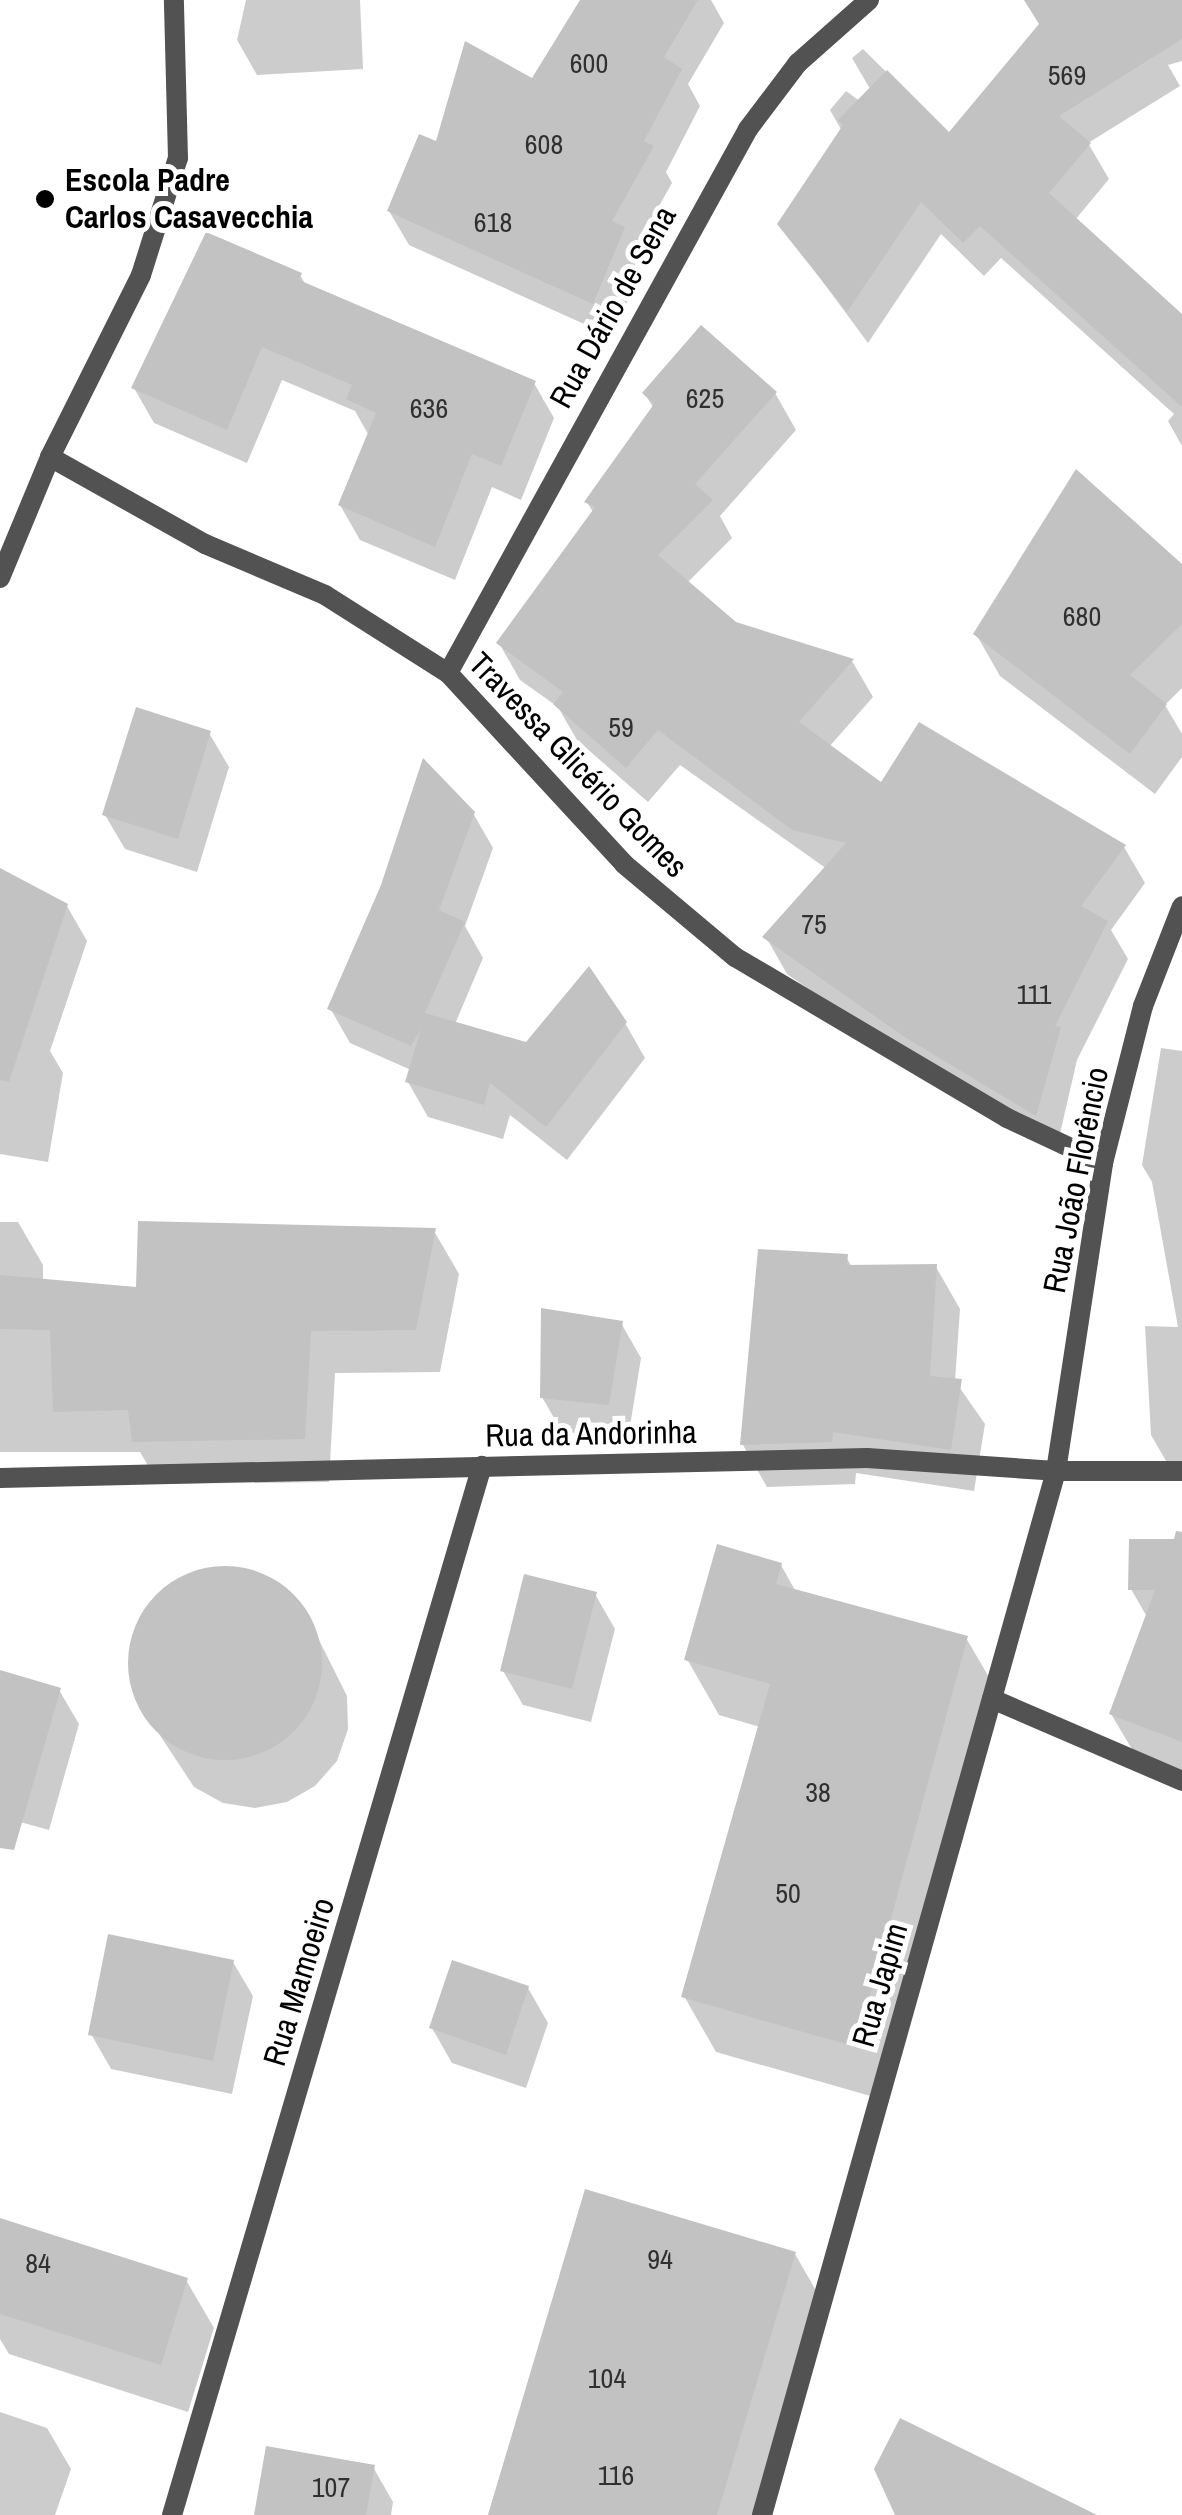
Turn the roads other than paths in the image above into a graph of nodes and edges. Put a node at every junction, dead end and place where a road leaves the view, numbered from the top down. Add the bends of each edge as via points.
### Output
1 (174, 0) edge
2 (870, 0) edge
3 (50, 458) junction
4 (0, 578) edge
5 (448, 673) junction
6 (1182, 906) edge
7 (1104, 1164) junction
8 (482, 1466) junction
9 (1182, 1471) edge
10 (1056, 1472) junction
11 (0, 1478) edge
12 (992, 1699) junction
13 (1182, 1780) edge
14 (172, 2515) edge
15 (762, 2515) edge

1 - 3 street via 178,158 141,275
2 - 5 street, Rua Dário de Sena via 798,63 748,130
3 - 4 street
3 - 5 street, Travessa Glicério Gomes via 206,544 325,595
5 - 7 street, Travessa Glicério Gomes via 624,864 735,956 1007,1118
6 - 7 street, Rua João Florêncio via 1144,1006
7 - 10 street, Rua João Florêncio
8 - 10 street, Rua da Andorinha via 866,1458
8 - 11 street, Rua da Andorinha
8 - 14 street, Rua Mamoeiro
9 - 10 street, Rua da Andorinha
10 - 12 street, Rua Japim
12 - 13 street
12 - 15 street, Rua Japim

